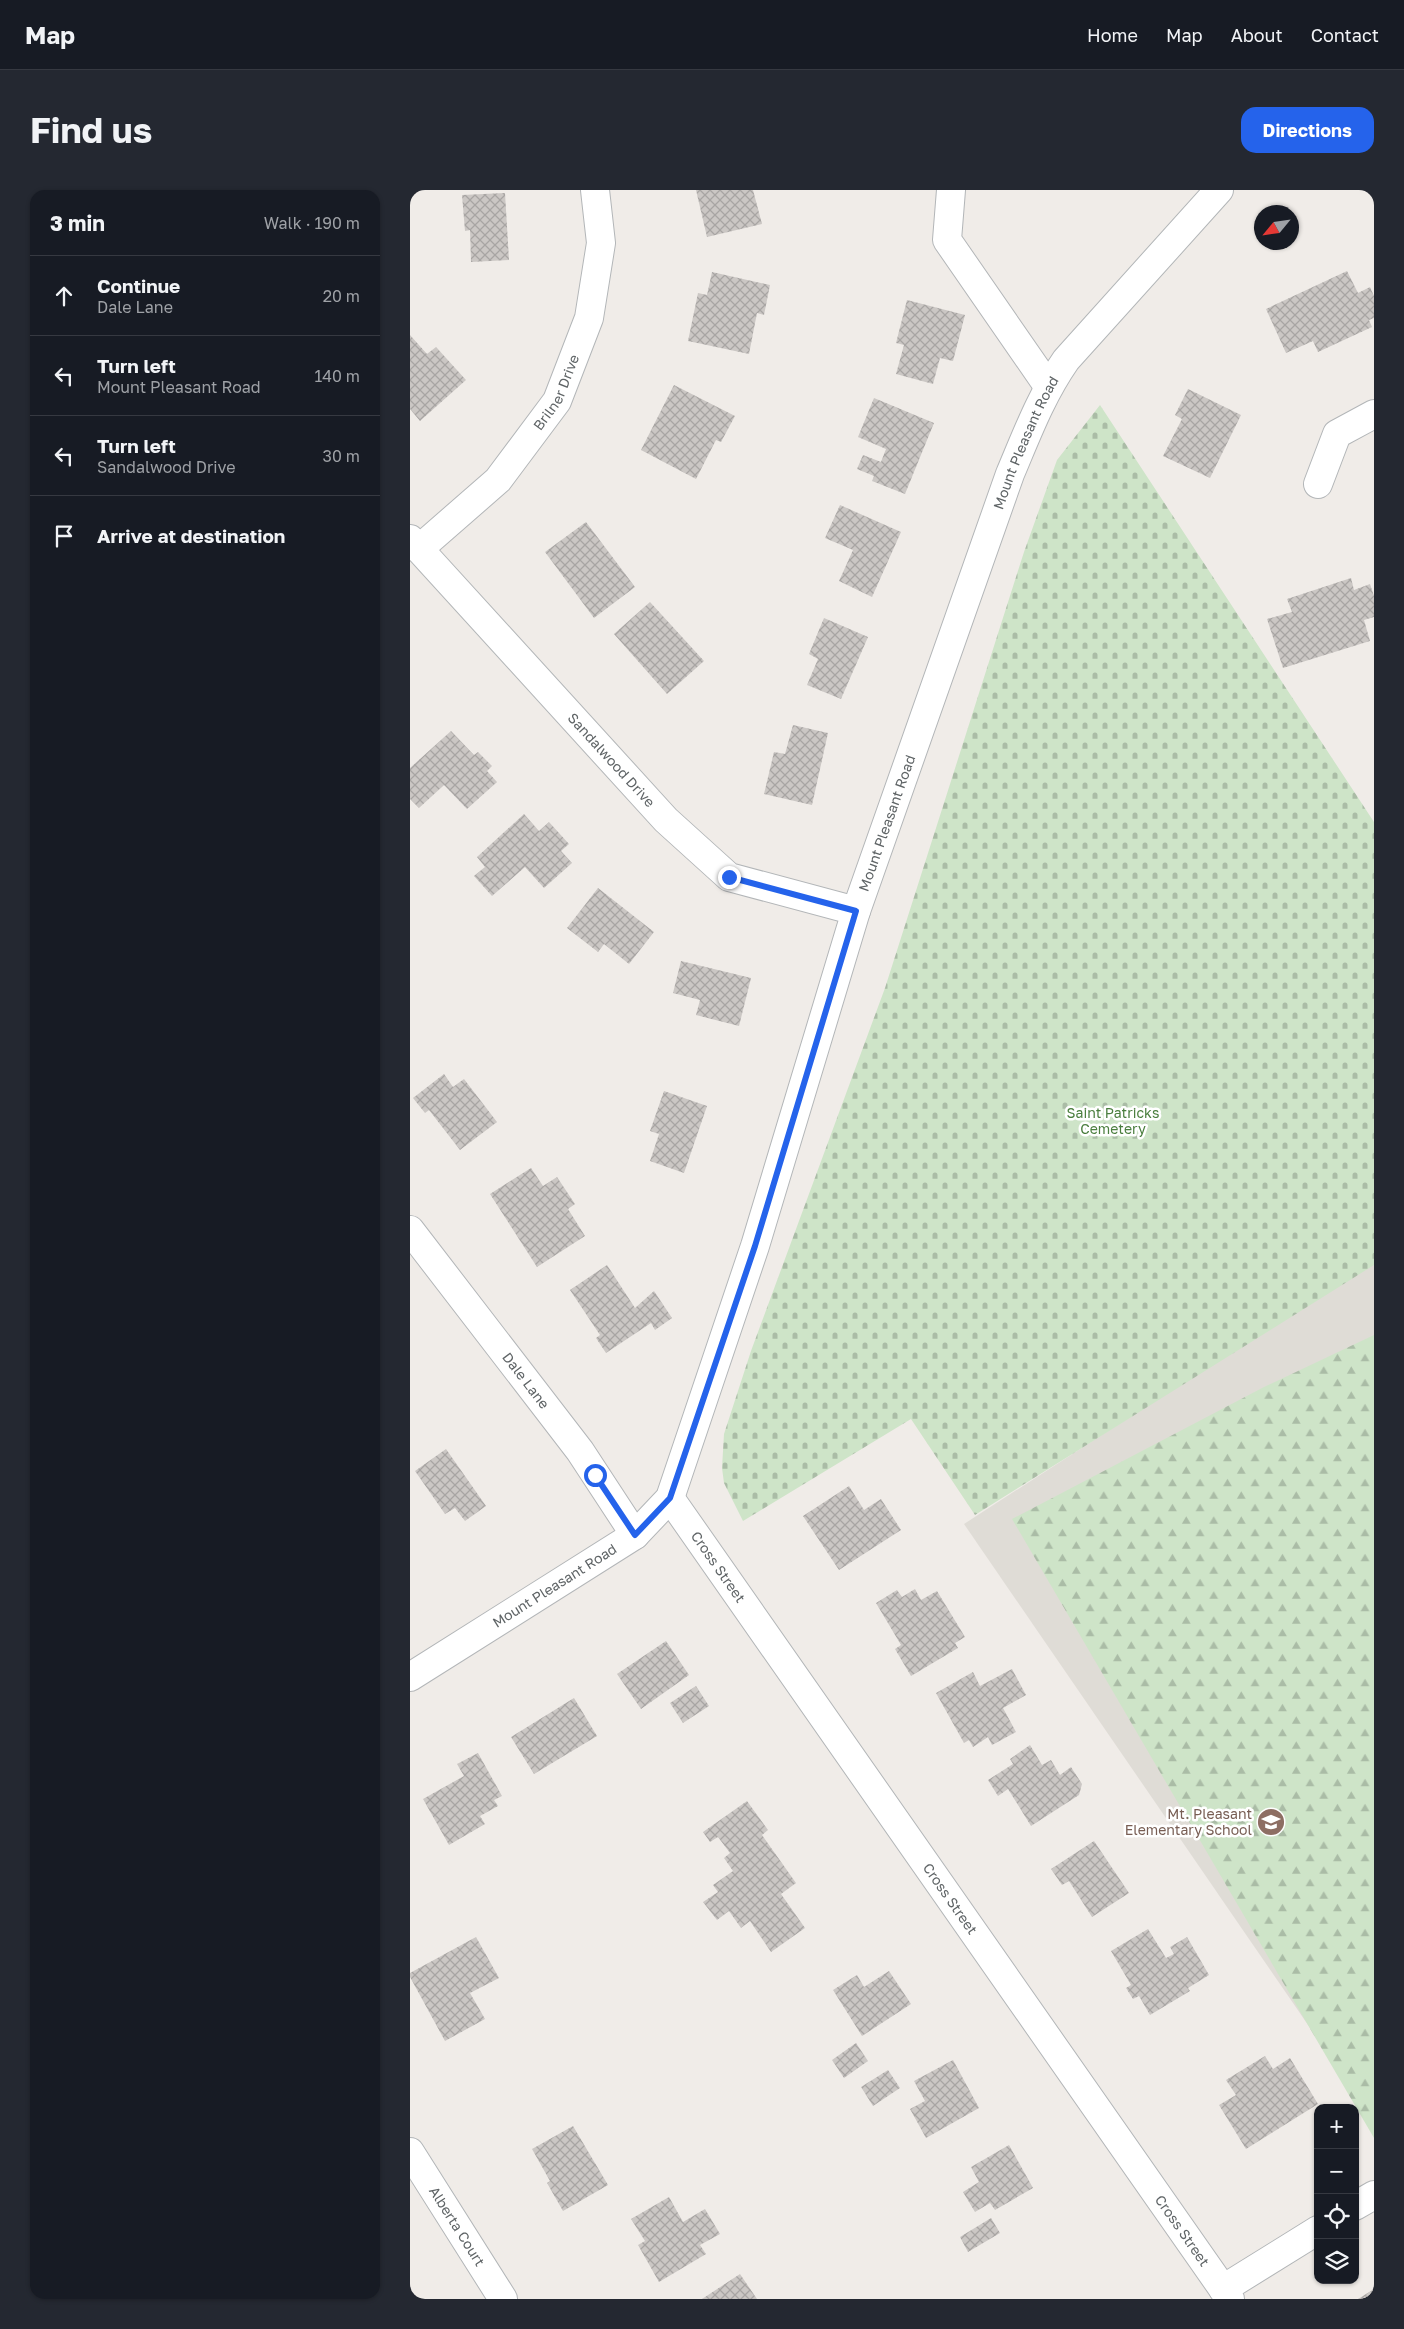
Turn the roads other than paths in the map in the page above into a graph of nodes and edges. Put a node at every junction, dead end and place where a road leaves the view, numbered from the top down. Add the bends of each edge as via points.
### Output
1 (595, 190) edge
2 (951, 190) edge
3 (1219, 190) edge
4 (1048, 386) junction
5 (1374, 414) edge
6 (1318, 484) dead end
7 (415, 544) edge
8 (856, 911) junction
9 (410, 1230) edge
10 (670, 1498) junction
11 (635, 1535) junction
12 (410, 1677) edge
13 (410, 2152) edge
14 (1374, 2195) edge
15 (1359, 2204) edge
16 (1314, 2233) edge
17 (1227, 2294) edge
18 (503, 2299) edge

1 - 7 street, Brilner Drive via 601,242 589,318 557,401 498,480
2 - 4 street via 947,240
3 - 4 street, Mount Pleasant Road via 1085,337
4 - 8 street, Mount Pleasant Road via 1010,474
5 - 6 street via 1337,434
7 - 8 street, Sandalwood Drive via 666,820 729,877
8 - 10 street, Mount Pleasant Road via 755,1246
9 - 11 street, Dale Lane via 580,1451
10 - 11 street, Mount Pleasant Road
10 - 17 street, Cross Street
11 - 12 street, Mount Pleasant Road
13 - 18 street, Alberta Court
14 - 15 street
16 - 17 street

